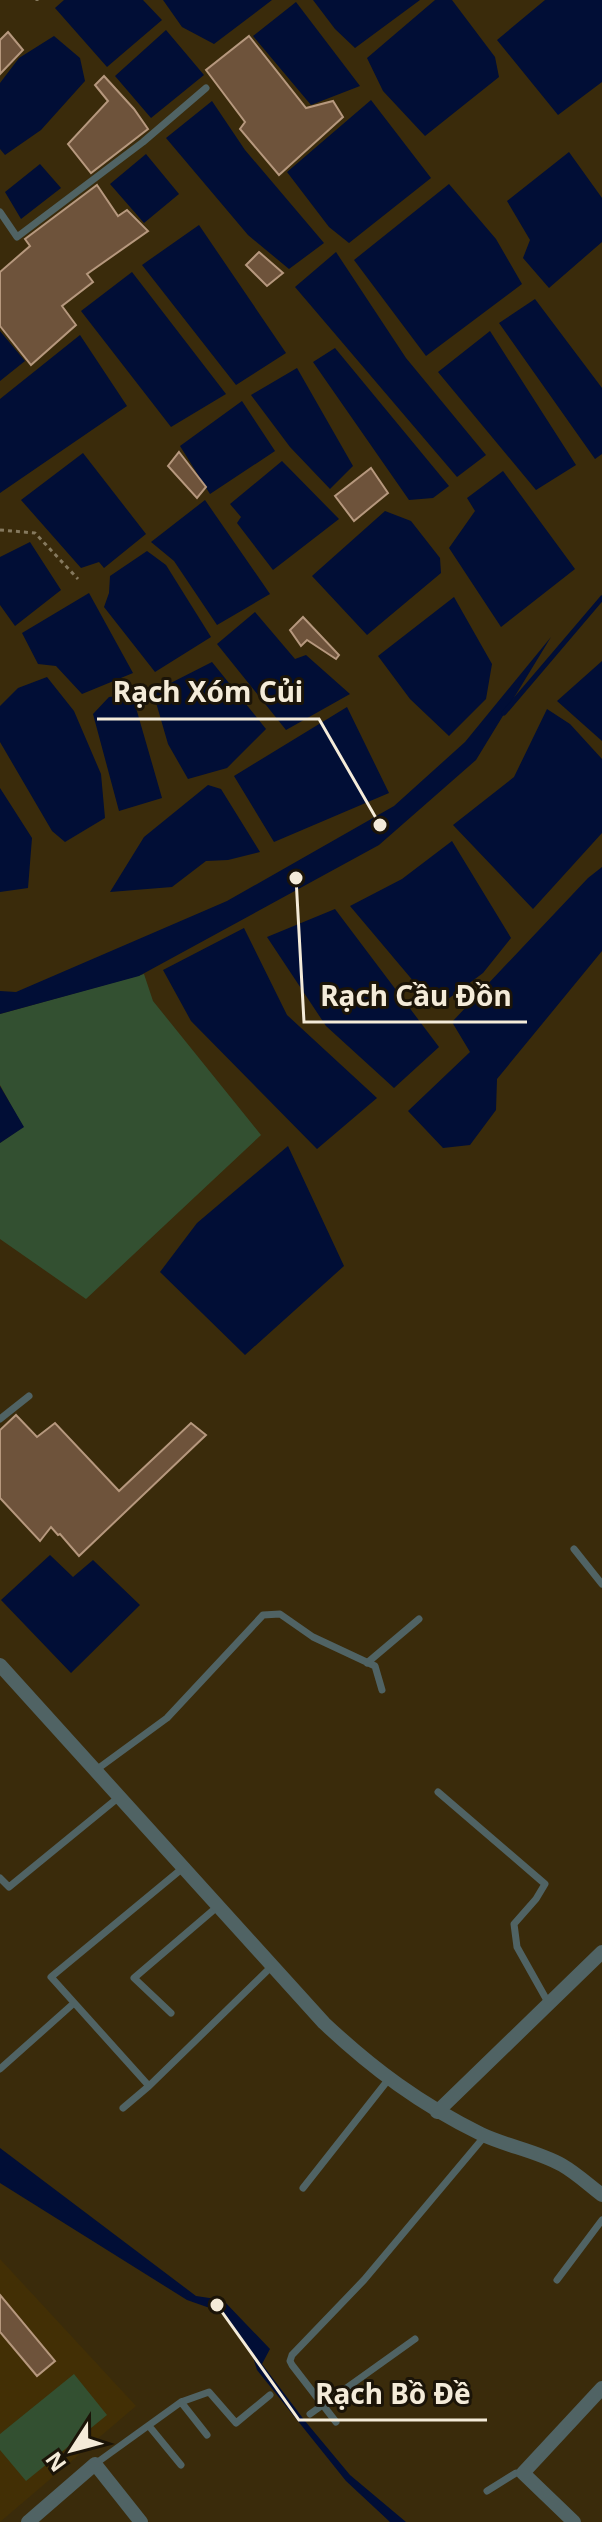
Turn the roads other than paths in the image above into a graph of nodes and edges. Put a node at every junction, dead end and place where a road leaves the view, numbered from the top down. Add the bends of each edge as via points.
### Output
1 (206, 88) dead end
2 (0, 212) edge
3 (29, 1396) dead end
4 (0, 1419) edge
5 (574, 1549) dead end
6 (602, 1584) edge
7 (419, 1619) dead end
8 (367, 1663) junction
9 (0, 1665) edge
10 (382, 1690) dead end
11 (96, 1770) junction
12 (438, 1792) dead end
13 (120, 1796) junction
14 (184, 1867) junction
15 (0, 1878) edge
16 (219, 1905) junction
17 (602, 1952) edge
18 (272, 1966) junction
19 (74, 2003) junction
20 (549, 2004) junction
21 (171, 2013) dead end
22 (0, 2069) edge
23 (388, 2080) junction
24 (149, 2086) junction
25 (123, 2108) dead end
26 (437, 2112) junction
27 (484, 2136) junction
28 (303, 2188) dead end
29 (602, 2195) edge
30 (602, 2220) edge
31 (557, 2280) dead end
32 (415, 2339) dead end
33 (602, 2388) edge
34 (270, 2395) dead end
35 (181, 2402) junction
36 (323, 2404) junction
37 (310, 2414) dead end
38 (336, 2422) dead end
39 (149, 2426) junction
40 (207, 2435) dead end
41 (95, 2464) junction
42 (181, 2465) dead end
43 (523, 2473) junction
44 (487, 2491) dead end
45 (28, 2522) edge
46 (141, 2522) edge
47 (574, 2522) edge

1 - 2 lane via 17,237
3 - 4 lane
5 - 6 lane
7 - 8 lane
8 - 10 lane via 375,1666
8 - 11 lane via 280,1614 263,1615 167,1718
9 - 11 street
11 - 13 street
12 - 20 lane via 545,1884 514,1924 517,1947
13 - 14 street
13 - 15 lane via 9,1887
14 - 16 street
14 - 19 lane via 51,1977
16 - 18 street
16 - 21 lane via 134,1978
17 - 20 street
18 - 23 street via 324,2023
18 - 24 lane
19 - 22 lane
19 - 24 lane
20 - 26 street
23 - 26 street
23 - 28 lane
24 - 25 lane
26 - 27 street
27 - 29 street via 561,2165
27 - 36 lane via 364,2280 292,2355 292,2365
30 - 31 lane
32 - 36 lane
33 - 43 street
34 - 35 lane via 236,2423 209,2392
35 - 39 lane
35 - 40 lane
36 - 37 lane
36 - 38 lane
39 - 41 lane
39 - 42 lane
41 - 45 street
41 - 46 street
43 - 44 lane
43 - 47 street

